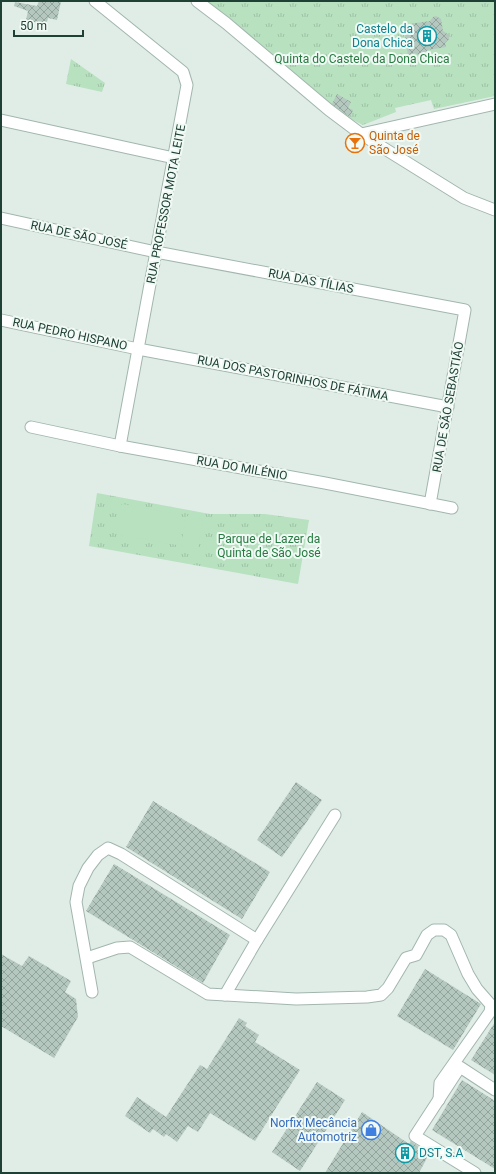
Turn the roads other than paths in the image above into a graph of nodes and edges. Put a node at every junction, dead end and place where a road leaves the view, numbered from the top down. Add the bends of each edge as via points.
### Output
1 (95, 1) edge
2 (196, 1) edge
3 (495, 104) edge
4 (1, 120) edge
5 (360, 134) junction
6 (174, 158) junction
7 (495, 210) edge
8 (1, 218) edge
9 (156, 252) junction
10 (465, 310) joint
11 (1, 320) edge
12 (138, 349) junction
13 (448, 406) junction
14 (31, 427) dead end
15 (120, 446) junction
16 (430, 504) junction
17 (452, 508) dead end
18 (334, 816) dead end
19 (257, 940) junction
20 (87, 958) junction
21 (92, 992) dead end
22 (225, 995) junction
23 (495, 1090) edge
24 (439, 1100) junction
25 (475, 1173) edge

1 - 6 street, RUA PROFESSOR MOTA LEITE via 183,72 187,85
2 - 5 street
3 - 5 street
4 - 6 street
5 - 7 street via 464,198
6 - 9 street, RUA PROFESSOR MOTA LEITE
8 - 9 street, RUA DE SÃO JOSÉ
9 - 10 street, RUA DAS TÍLIAS
9 - 12 street, RUA PROFESSOR MOTA LEITE
10 - 13 street, RUA DE SÃO SEBASTIÃO
11 - 12 street, RUA PEDRO HISPANO
12 - 13 street, RUA DOS PASTORINHOS DE FÁTIMA
12 - 15 street, RUA PROFESSOR MOTA LEITE
13 - 16 street, RUA DE SÃO SEBASTIÃO
14 - 15 street, RUA DO MILÉNIO
15 - 16 street, RUA DO MILÉNIO
16 - 17 street, RUA DO MILÉNIO
18 - 19 street
19 - 20 street via 108,848 98,855 88,868 79,886 76,902
19 - 22 street
20 - 21 street
20 - 22 street via 117,948 130,947 200,990 208,994
22 - 24 street via 296,999 381,995 406,958 416,955 427,935 434,930 444,930 450,935 477,989 491,1005 490,1012 440,1083
23 - 24 street via 460,1067
24 - 25 street via 415,1136

